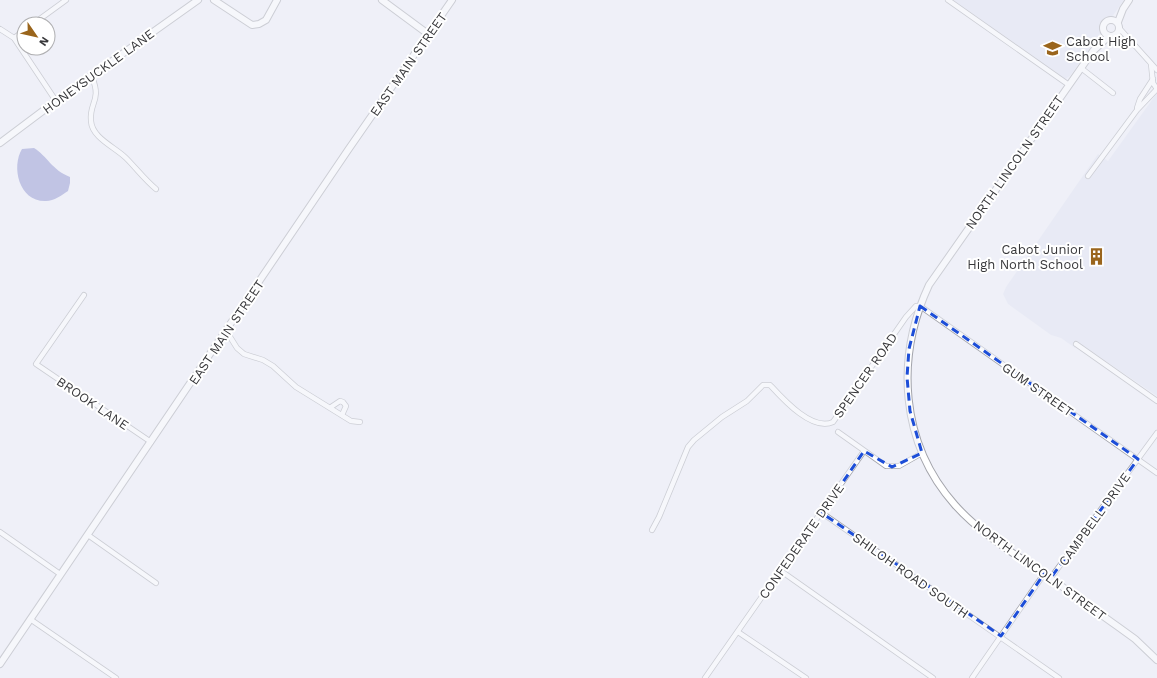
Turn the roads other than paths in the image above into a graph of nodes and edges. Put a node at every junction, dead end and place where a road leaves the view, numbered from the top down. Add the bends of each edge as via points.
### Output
1 (66, 0) edge
2 (198, 0) edge
3 (214, 0) edge
4 (277, 0) edge
5 (382, 0) edge
6 (452, 0) edge
7 (948, 0) edge
8 (1129, 0) edge
9 (44, 16) edge
10 (1117, 24) junction
11 (0, 29) edge
12 (428, 34) junction
13 (1109, 35) junction
14 (14, 38) joint
15 (1128, 40) junction
16 (1151, 64) junction
17 (1081, 68) junction
18 (1157, 70) edge
19 (92, 77) junction
20 (1155, 77) edge
21 (1069, 85) junction
22 (1157, 89) edge
23 (1113, 93) dead end
24 (56, 101) junction
25 (1137, 110) junction
26 (0, 143) edge
27 (1088, 176) dead end
28 (156, 188) dead end
29 (84, 295) dead end
30 (920, 306) junction
31 (227, 332) junction
32 (1076, 344) dead end
33 (1157, 401) edge
34 (331, 407) junction
35 (342, 415) junction
36 (360, 422) dead end
37 (838, 432) dead end
38 (1157, 433) edge
39 (151, 442) junction
40 (864, 451) junction
41 (922, 453) junction
42 (1138, 459) junction
43 (1157, 473) edge
44 (822, 513) junction
45 (652, 530) dead end
46 (0, 532) edge
47 (88, 535) junction
48 (781, 571) junction
49 (60, 574) junction
50 (1044, 574) junction
51 (1050, 579) junction
52 (156, 583) dead end
53 (30, 619) junction
54 (738, 632) junction
55 (1001, 636) junction
56 (1157, 660) edge
57 (0, 664) edge
58 (116, 678) edge
59 (705, 678) edge
60 (804, 678) edge
61 (933, 678) edge
62 (972, 678) edge
63 (1059, 678) edge

1 - 9 street
2 - 19 street, HONEYSUCKLE LANE
3 - 4 street via 252,24 260,24 266,20
5 - 12 street
6 - 12 street, EAST MAIN STREET
7 - 21 street
8 - 10 street
10 - 13 street
10 - 13 street via 1108,20 1104,23 1103,28
10 - 15 street
11 - 14 street
12 - 31 street, EAST MAIN STREET
13 - 15 street
13 - 17 street, NORTH LINCOLN STREET
14 - 24 street
15 - 16 street via 1141,50
16 - 18 street
16 - 20 street
17 - 21 street, NORTH LINCOLN STREET
17 - 23 street
19 - 24 street, HONEYSUCKLE LANE
19 - 28 street via 97,95 91,115 94,131
20 - 22 street via 1153,83
20 - 25 street via 1140,99
21 - 30 street, NORTH LINCOLN STREET via 942,264
22 - 25 street
24 - 26 street, HONEYSUCKLE LANE
25 - 27 street
29 - 39 street, BROOK LANE via 36,364
30 - 41 street, NORTH LINCOLN STREET via 909,349 907,377 910,411
30 - 42 street, GUM STREET
30 - 45 street, SPENCER ROAD via 912,308 833,422 819,423 811,419 787,404 770,385 763,385 747,401 700,435 684,453
31 - 34 street via 244,354 273,366 296,387
31 - 39 street, EAST MAIN STREET
32 - 33 street
34 - 35 street
34 - 35 street via 340,401 343,402 346,406
35 - 36 street
37 - 40 street
38 - 42 street, CAMPBELL DRIVE
39 - 47 street, EAST MAIN STREET
40 - 41 street via 886,466 892,467 899,466
40 - 44 street, CONFEDERATE DRIVE
41 - 50 street, NORTH LINCOLN STREET via 936,480 956,506 980,530
42 - 43 street, GUM STREET
42 - 51 street, CAMPBELL DRIVE
44 - 48 street, CONFEDERATE DRIVE
44 - 55 street, SHILOH ROAD SOUTH
46 - 49 street
47 - 49 street, EAST MAIN STREET
47 - 52 street
48 - 54 street, CONFEDERATE DRIVE
48 - 61 street
49 - 53 street, EAST MAIN STREET
50 - 51 street, NORTH LINCOLN STREET
50 - 55 street
51 - 56 street, NORTH LINCOLN STREET via 1135,639
53 - 57 street, EAST MAIN STREET
53 - 58 street
54 - 59 street, CONFEDERATE DRIVE
54 - 60 street
55 - 62 street
55 - 63 street, SHILOH ROAD SOUTH

